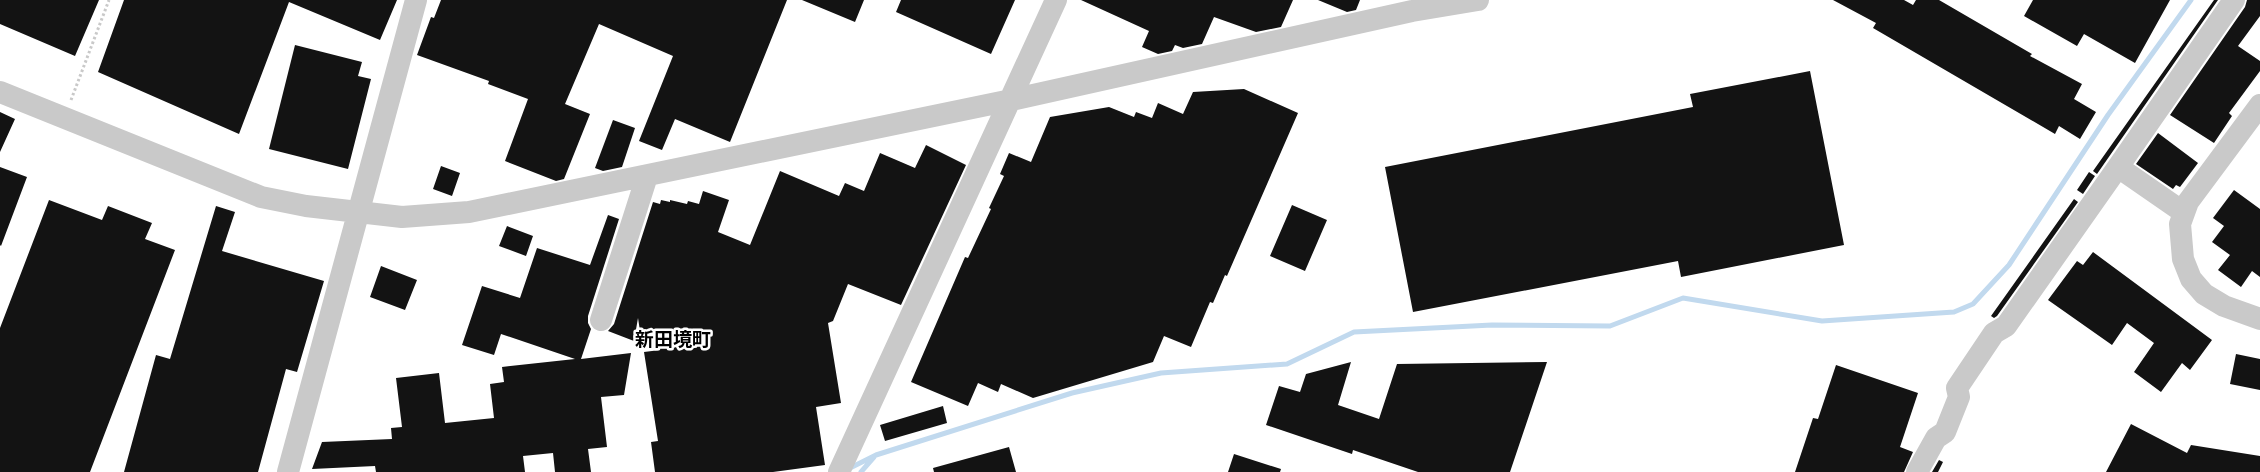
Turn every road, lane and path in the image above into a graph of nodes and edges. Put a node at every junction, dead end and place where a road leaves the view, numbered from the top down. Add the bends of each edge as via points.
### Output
1 (109, 0) edge
2 (416, 0) edge
3 (1056, 0) edge
4 (2234, 0) edge
5 (1471, 1) edge
6 (0, 92) edge
7 (1011, 100) junction
8 (2258, 111) edge
9 (64, 118) junction
10 (2118, 167) junction
11 (646, 176) junction
12 (2183, 212) junction
13 (358, 213) junction
14 (2260, 319) edge
15 (601, 320) dead end
16 (836, 469) edge
17 (288, 472) edge
18 (1917, 472) edge

1 - 9 path
2 - 13 street
3 - 7 street
4 - 10 street
5 - 7 street
6 - 9 street
7 - 11 street
7 - 16 street
8 - 12 street
9 - 13 street via 261,196
10 - 12 street
10 - 18 street via 2006,326 1994,333 1957,388 1959,397 1945,432 1936,438
11 - 13 street via 469,212 402,217
11 - 15 street
12 - 14 street via 2181,245 2191,279 2204,294 2224,306
13 - 17 street

